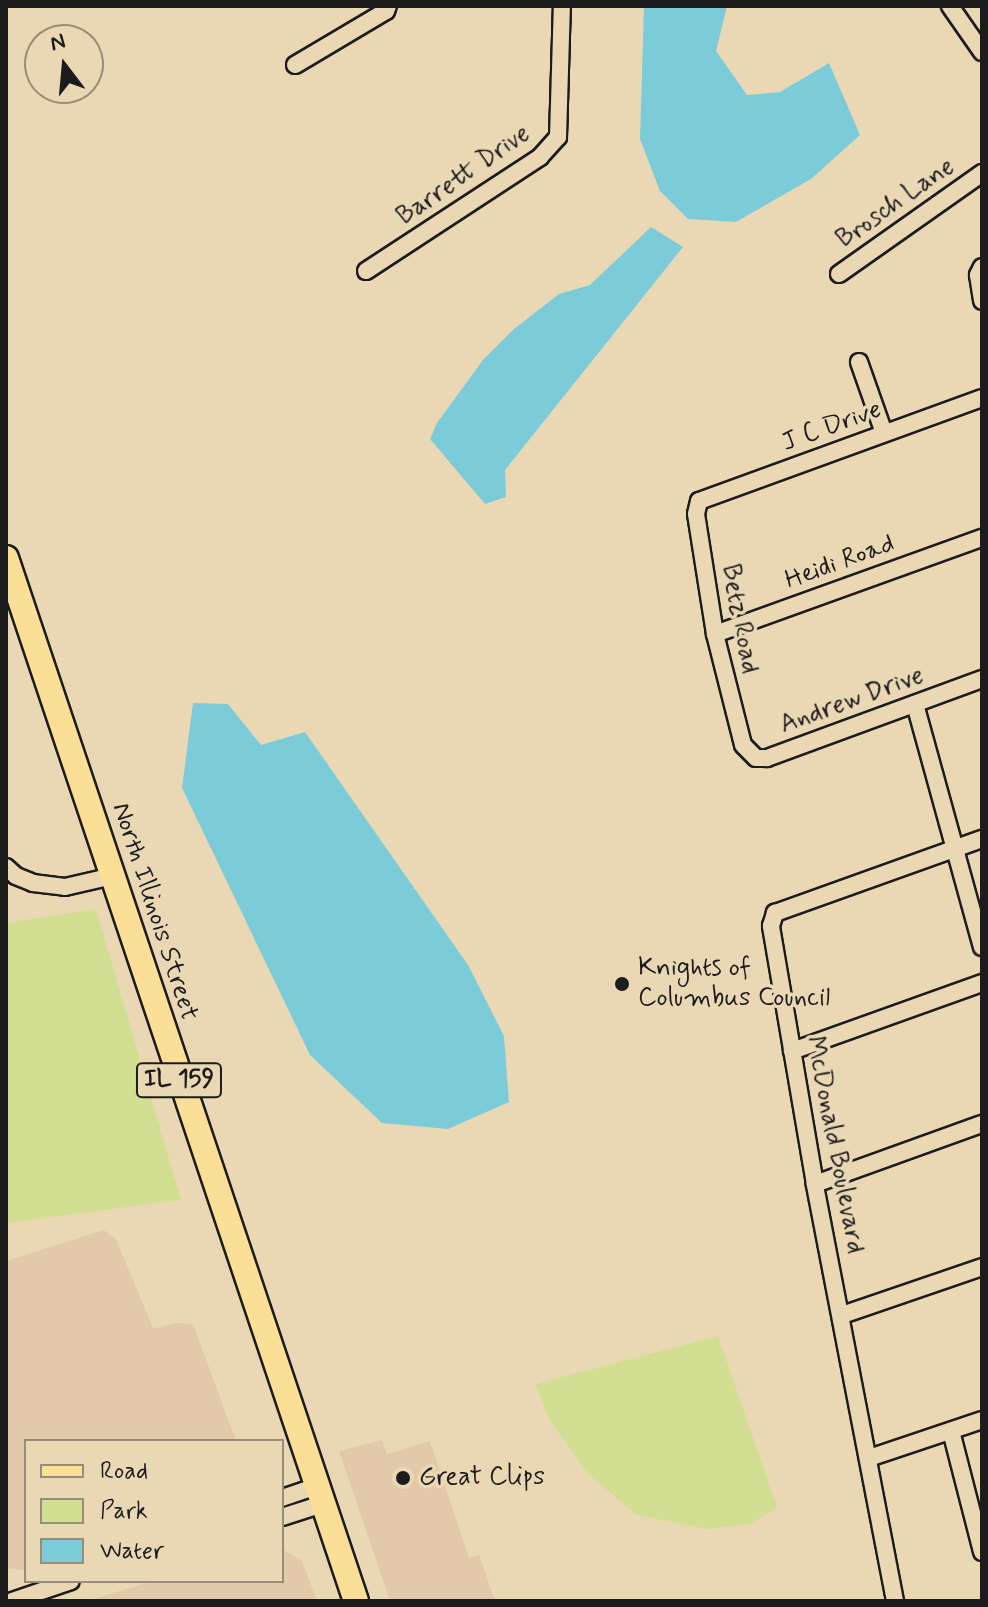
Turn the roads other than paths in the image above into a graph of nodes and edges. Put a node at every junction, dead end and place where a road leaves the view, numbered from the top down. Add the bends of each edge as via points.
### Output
1 (388, 6) edge
2 (562, 6) edge
3 (950, 6) edge
4 (982, 52) edge
5 (295, 65) dead end
6 (982, 173) edge
7 (982, 267) edge
8 (366, 271) dead end
9 (839, 274) dead end
10 (982, 301) edge
11 (859, 362) dead end
12 (982, 398) edge
13 (884, 433) junction
14 (699, 501) joint
15 (982, 538) edge
16 (6, 558) edge
17 (715, 634) junction
18 (982, 679) edge
19 (915, 704) junction
20 (743, 745) joint
21 (982, 839) edge
22 (955, 849) junction
23 (6, 867) edge
24 (113, 876) junction
25 (982, 947) edge
26 (982, 983) edge
27 (792, 1051) junction
28 (982, 1124) edge
29 (815, 1184) junction
30 (982, 1267) edge
31 (842, 1315) junction
32 (982, 1420) edge
33 (951, 1431) junction
34 (869, 1458) junction
35 (320, 1495) junction
36 (284, 1498) edge
37 (284, 1516) edge
38 (982, 1552) edge
39 (65, 1583) edge
40 (12, 1601) edge
41 (356, 1601) edge
42 (895, 1601) edge

1 - 5 street
2 - 8 street, Barrett Drive via 558,137 540,157
3 - 4 street
6 - 9 street, Brosch Lane
7 - 10 street
11 - 13 street
12 - 13 street, J C Drive
13 - 14 street, J C Drive
14 - 17 street, Betz Road via 696,514
15 - 17 street, Heidi Road
16 - 24 main road, North Illinois Street / IL 159
17 - 20 street, Betz Road
18 - 19 street, Andrew Drive
19 - 20 street, Andrew Drive via 767,758 756,758
19 - 22 street
21 - 22 street, McDonald Boulevard
22 - 25 street
22 - 27 street, McDonald Boulevard via 775,913 771,926
23 - 24 street via 33,883 65,887
24 - 35 main road, North Illinois Street / IL 159
26 - 27 street
27 - 29 street, McDonald Boulevard
28 - 29 street
29 - 31 street, McDonald Boulevard
30 - 31 street
31 - 34 street, McDonald Boulevard
32 - 33 street
33 - 34 street
33 - 38 street
34 - 42 street, McDonald Boulevard
35 - 36 street
35 - 37 street
35 - 41 main road, North Illinois Street / IL 159
39 - 40 street

